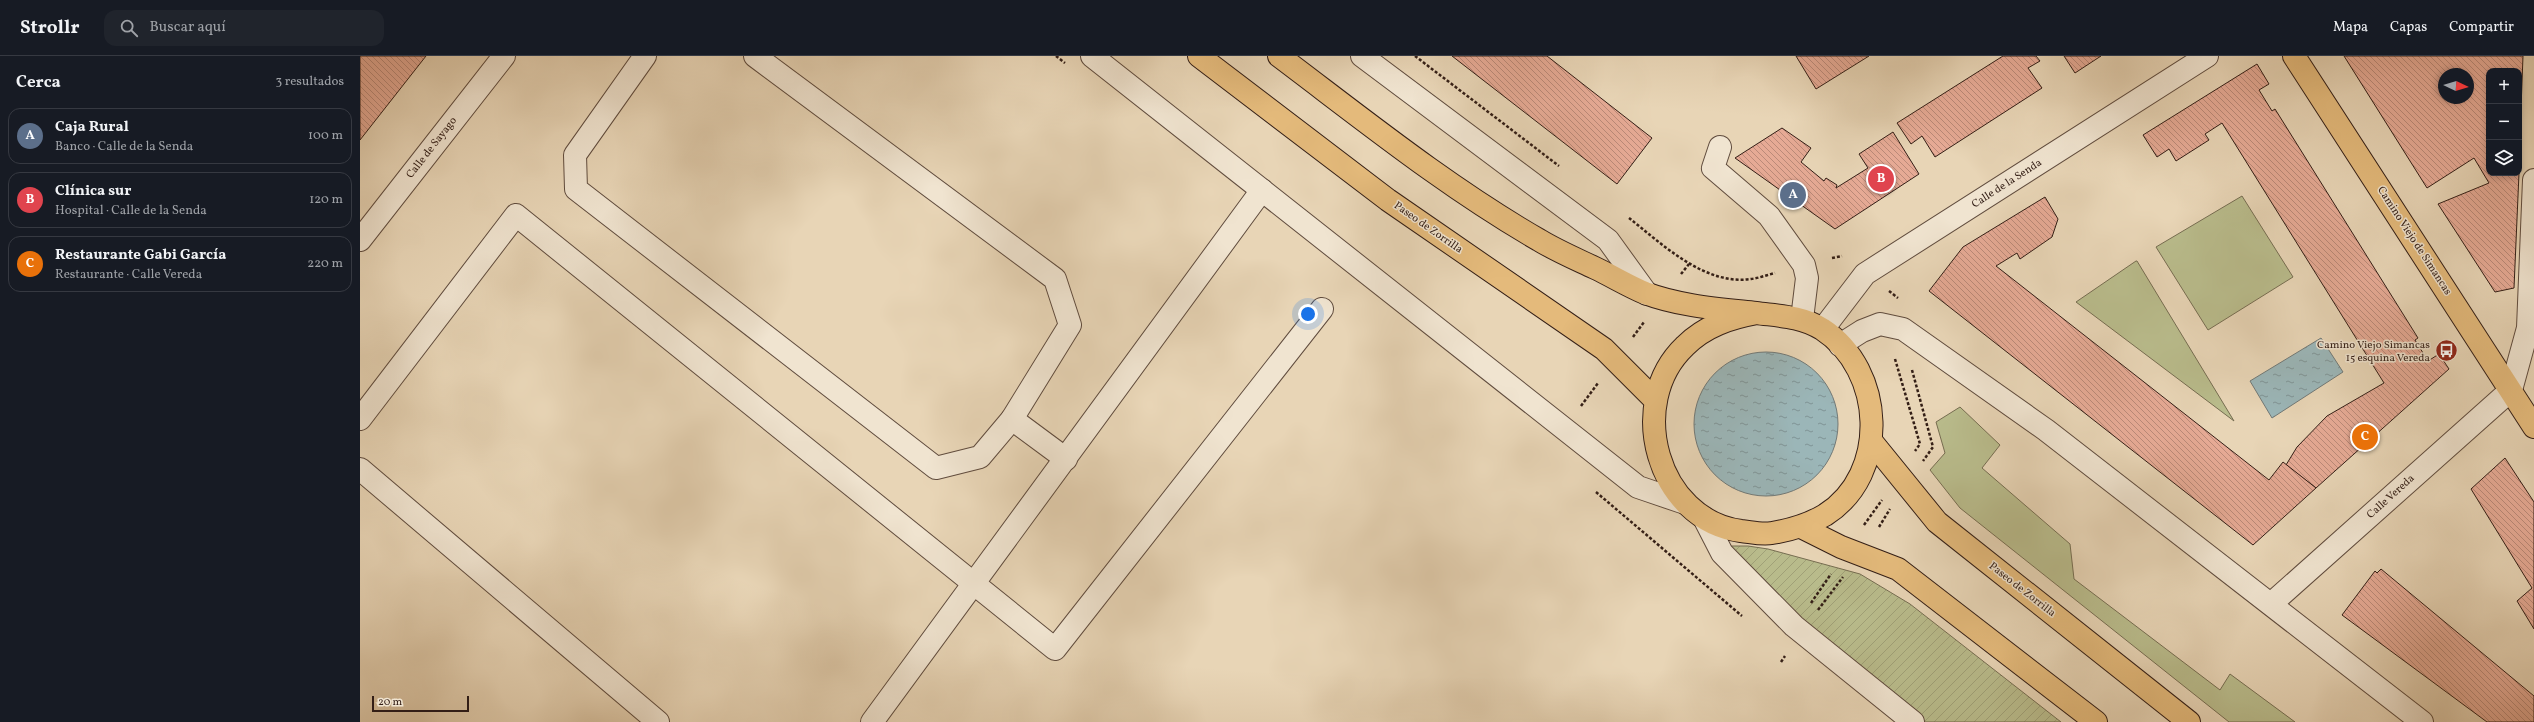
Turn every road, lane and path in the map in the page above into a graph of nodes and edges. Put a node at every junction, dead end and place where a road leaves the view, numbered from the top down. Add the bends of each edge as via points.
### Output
1 (504, 56) edge
2 (644, 56) edge
3 (755, 56) edge
4 (1092, 56) edge
5 (1199, 56) edge
6 (1279, 56) edge
7 (1362, 56) edge
8 (2207, 56) edge
9 (2294, 56) edge
10 (1720, 148) dead end
11 (2534, 180) edge
12 (1262, 190) junction
13 (360, 240) edge
14 (1647, 294) junction
15 (1322, 309) dead end
16 (1757, 313) junction
17 (1802, 319) junction
18 (1823, 329) junction
19 (1903, 329) junction
20 (1840, 345) junction
21 (1911, 365) dead end
22 (2511, 390) junction
23 (1655, 400) junction
24 (360, 419) edge
25 (1012, 419) junction
26 (2534, 427) edge
27 (1872, 442) junction
28 (1916, 451) dead end
29 (1066, 459) junction
30 (1923, 462) dead end
31 (360, 469) edge
32 (1885, 495) dead end
33 (1685, 503) junction
34 (1894, 504) dead end
35 (1704, 518) junction
36 (1866, 522) dead end
37 (1801, 527) junction
38 (1878, 527) dead end
39 (1833, 570) dead end
40 (1845, 574) dead end
41 (974, 583) junction
42 (2271, 604) junction
43 (1807, 608) dead end
44 (1814, 616) dead end
45 (658, 722) edge
46 (872, 722) edge
47 (1913, 722) edge
48 (2096, 722) edge
49 (2189, 722) edge
50 (2422, 722) edge

1 - 13 street, Calle de Sayago
2 - 25 street via 575,155 576,189 936,468 980,456
3 - 25 street via 1055,279 1070,325
4 - 12 street
5 - 23 main road, Paseo de Zorrilla via 1388,200 1604,349
6 - 14 main road via 1430,169 1540,241
7 - 14 street via 1608,240
8 - 18 street, Calle de la Senda via 1865,274
9 - 22 main road, Camino Viejo de Simancas
10 - 17 street via 1713,168 1769,216 1804,265 1807,278
11 - 22 street via 2528,328
12 - 29 street
12 - 33 street via 1638,487
14 - 16 main road via 1680,302
15 - 41 street via 1055,650
16 - 17 main road
16 - 23 main road via 1731,318 1707,329 1683,347 1666,372
17 - 18 main road
18 - 20 main road
19 - 20 street via 1880,324 1862,331
19 - 28 path via 1894,356 1920,444
19 - 42 street via 2046,430
20 - 27 main road via 1859,369 1871,404
21 - 30 path via 1933,447
22 - 26 main road, Camino Viejo de Simancas
22 - 42 street, Calle Vereda
23 - 33 main road via 1653,430 1658,459 1671,485
24 - 41 street via 516,215
25 - 29 street
27 - 37 main road via 1863,470 1848,494 1827,514
27 - 49 main road, Paseo de Zorrilla via 1937,522
29 - 41 street
31 - 45 street
32 - 36 path
33 - 35 main road
34 - 38 path
35 - 37 main road via 1731,530 1767,534
35 - 47 street via 1722,553 1794,626
37 - 48 main road via 1842,547 1898,569
39 - 43 path
40 - 44 path
41 - 46 street
42 - 50 street

